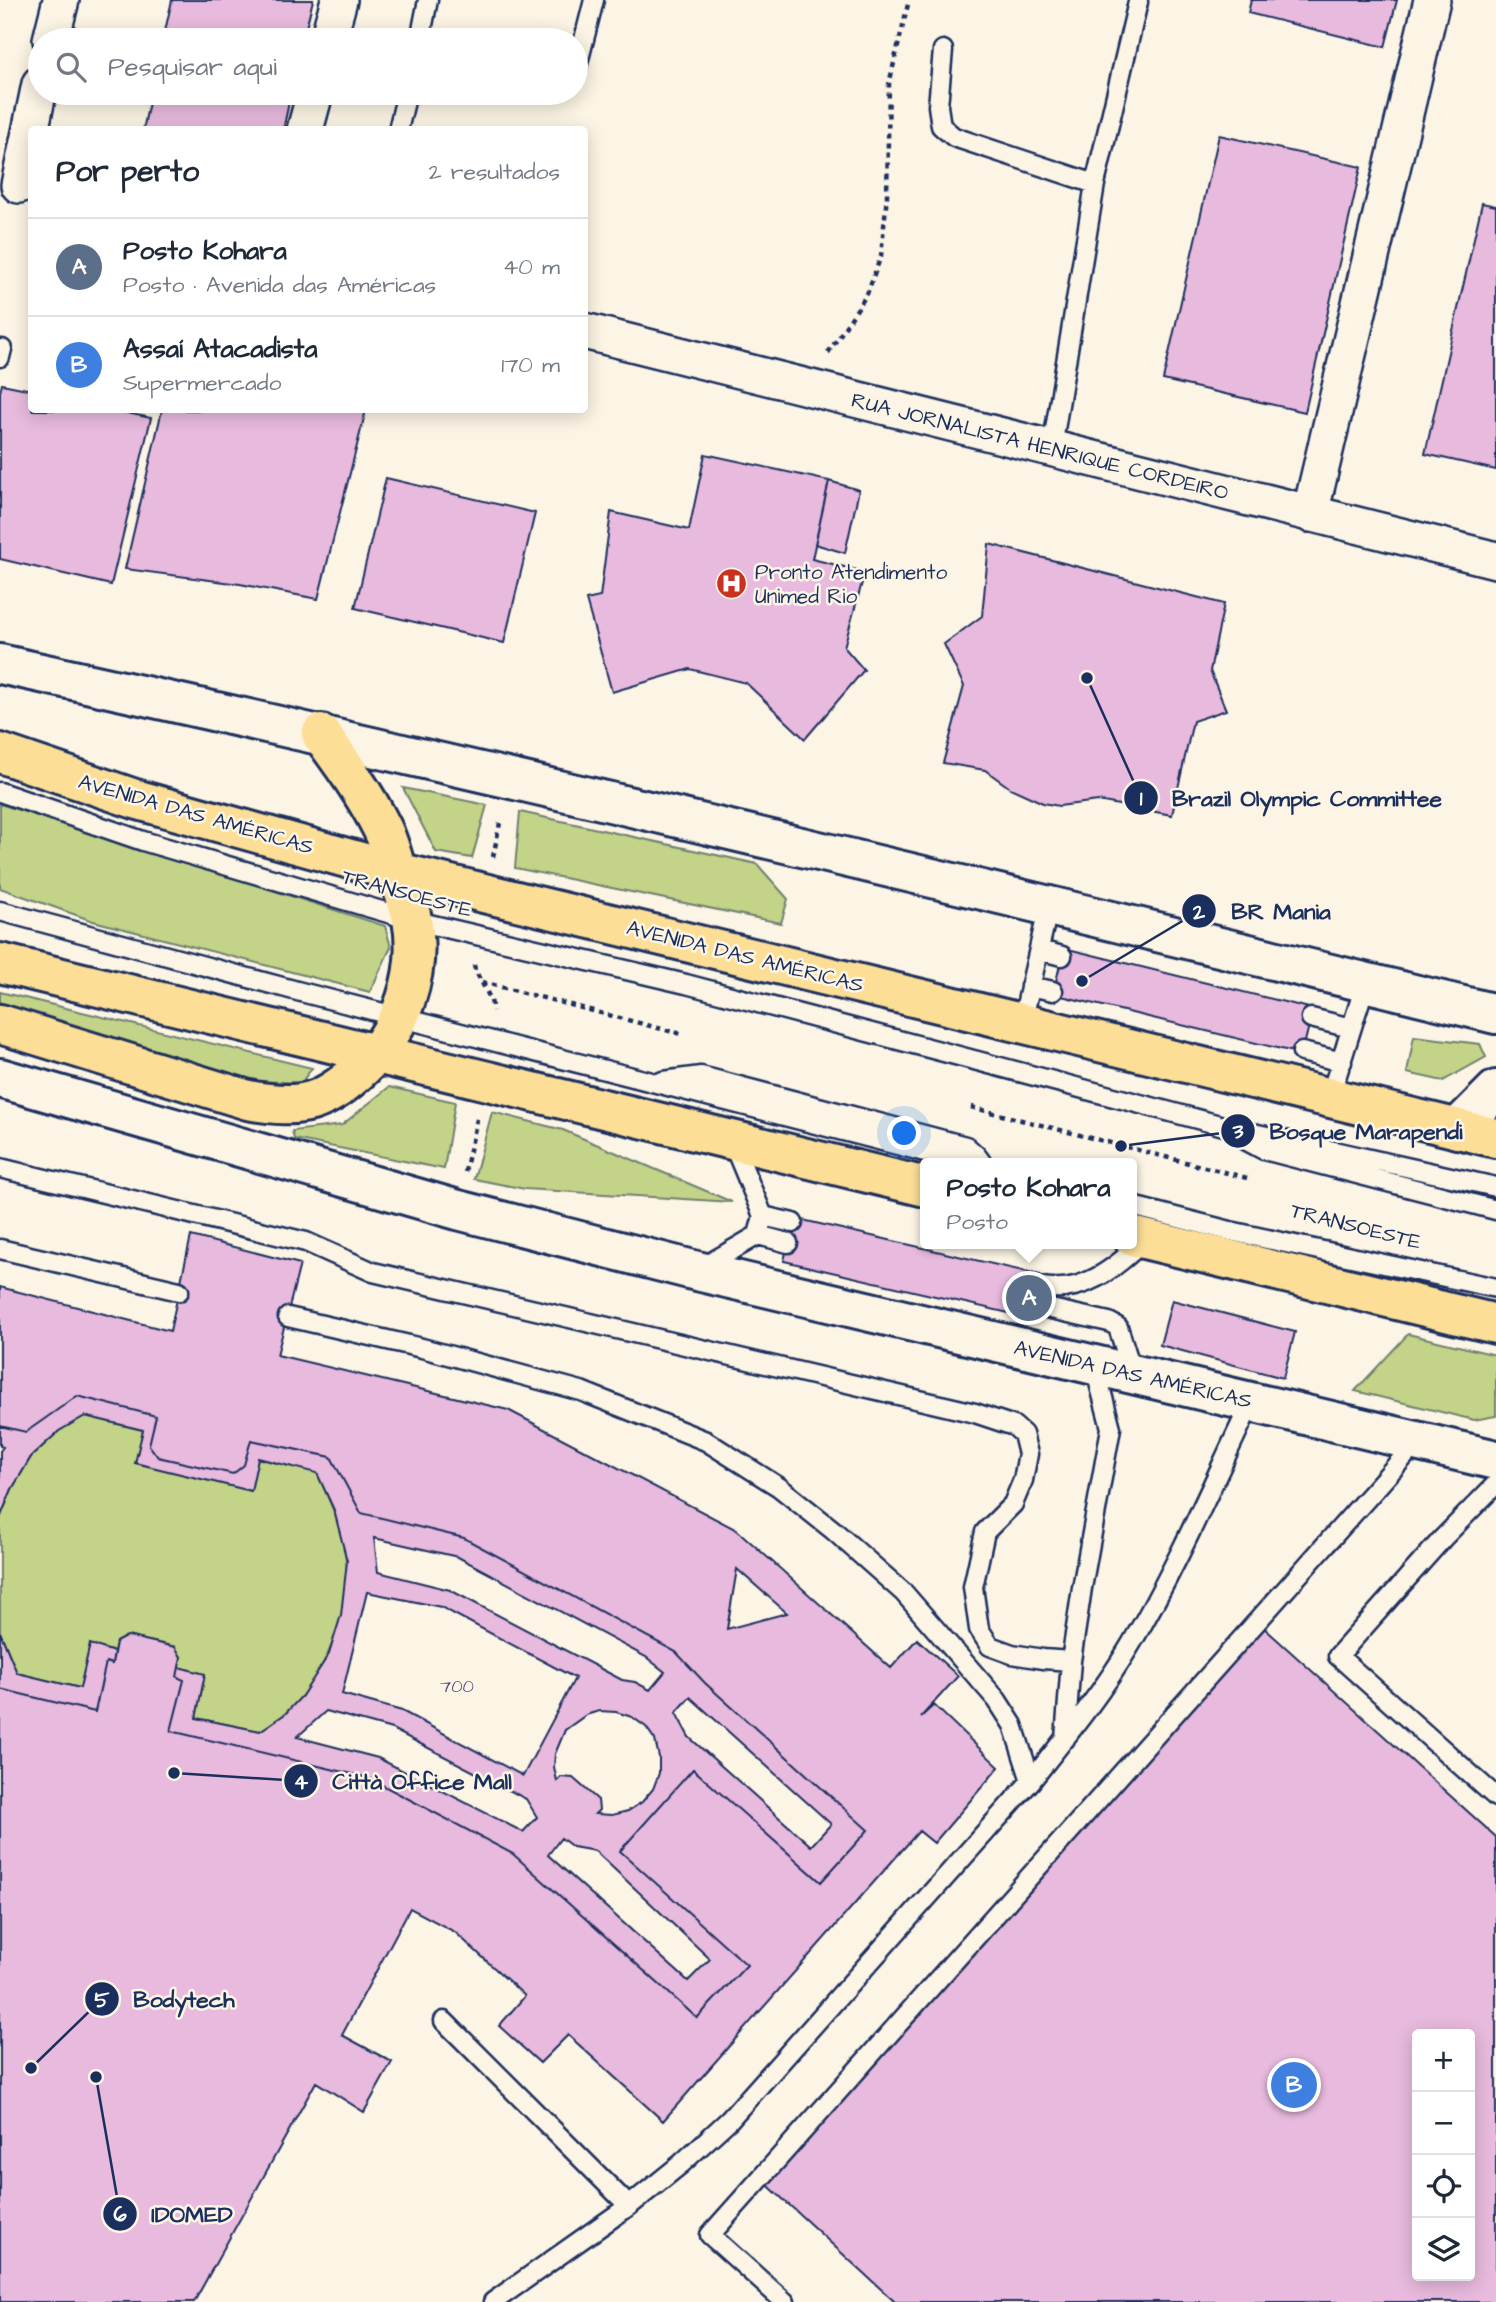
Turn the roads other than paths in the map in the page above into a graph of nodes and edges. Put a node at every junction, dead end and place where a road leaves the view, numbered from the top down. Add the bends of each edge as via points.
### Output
1 (61, 0) edge
2 (339, 0) edge
3 (429, 0) edge
4 (594, 0) edge
5 (1432, 0) edge
6 (1138, 2) edge
7 (54, 28) edge
8 (331, 28) edge
9 (422, 28) edge
10 (587, 28) edge
11 (943, 50) dead end
12 (35, 105) edge
13 (312, 105) edge
14 (404, 105) edge
15 (30, 126) edge
16 (306, 126) edge
17 (399, 126) edge
18 (28, 137) edge
19 (1095, 184) junction
20 (17, 185) edge
21 (588, 332) edge
22 (1052, 448) junction
23 (1310, 514) junction
24 (1496, 560) edge
25 (0, 664) edge
26 (321, 734) junction
27 (0, 753) edge
28 (0, 792) edge
29 (397, 872) junction
30 (1049, 905) junction
31 (0, 911) edge
32 (412, 920) junction
33 (1039, 950) junction
34 (1062, 956) dead end
35 (0, 963) edge
36 (1366, 982) junction
37 (1030, 986) junction
38 (1053, 991) dead end
39 (1496, 1014) edge
40 (400, 1016) junction
41 (1311, 1018) dead end
42 (1022, 1023) junction
43 (0, 1024) edge
44 (1351, 1028) junction
45 (1302, 1052) dead end
46 (377, 1054) junction
47 (1342, 1062) junction
48 (0, 1078) edge
49 (656, 1082) junction
50 (1496, 1090) edge
51 (1330, 1097) junction
52 (1236, 1129) junction
53 (1457, 1129) junction
54 (1496, 1138) edge
55 (732, 1140) junction
56 (949, 1158) edge
57 (979, 1158) edge
58 (0, 1168) edge
59 (920, 1185) edge
60 (1496, 1188) edge
61 (1496, 1210) edge
62 (763, 1216) junction
63 (793, 1223) dead end
64 (1137, 1227) edge
65 (758, 1235) junction
66 (788, 1243) dead end
67 (0, 1248) edge
68 (1125, 1249) edge
69 (697, 1270) junction
70 (1496, 1286) edge
71 (179, 1291) dead end
72 (288, 1317) dead end
73 (1496, 1324) edge
74 (1094, 1364) junction
75 (1133, 1374) junction
76 (1252, 1401) junction
77 (1418, 1441) junction
78 (1496, 1460) edge
79 (1496, 1484) edge
80 (1071, 1661) junction
81 (1065, 1739) junction
82 (1031, 1781) junction
83 (1496, 1797) edge
84 (444, 2021) dead end
85 (629, 2206) junction
86 (493, 2302) edge
87 (785, 2302) edge

1 - 7 street
2 - 8 street
3 - 9 lane
4 - 10 lane
5 - 23 street
6 - 19 lane
11 - 19 lane via 940,126 954,137
12 - 15 street
13 - 16 street
14 - 17 lane
18 - 20 street
19 - 22 lane
21 - 22 street, RUA JORNALISTA HENRIQUE CORDEIRO
22 - 23 street, RUA JORNALISTA HENRIQUE CORDEIRO
23 - 24 street, RUA JORNALISTA HENRIQUE CORDEIRO
25 - 26 main road
26 - 29 highway via 384,831
26 - 30 main road
27 - 29 highway, AVENIDA DAS AMÉRICAS via 135,799
28 - 32 lane, TRANSOESTE via 142,841
29 - 32 highway
29 - 42 highway, AVENIDA DAS AMÉRICAS
30 - 33 lane
30 - 36 main road
31 - 40 lane
32 - 40 highway via 412,981
32 - 52 lane, TRANSOESTE via 686,984 699,999 978,1073 995,1077 1010,1070
33 - 34 lane
33 - 37 lane
35 - 46 highway
36 - 39 main road
36 - 44 lane
37 - 38 lane
37 - 42 lane
40 - 46 highway
40 - 49 lane
41 - 44 lane
42 - 51 highway, AVENIDA DAS AMÉRICAS
43 - 46 highway via 273,1105 314,1102 345,1084
44 - 47 lane
45 - 47 lane
46 - 55 highway
47 - 51 lane
48 - 69 main road, AVENIDA DAS AMÉRICAS via 458,1210
49 - 56 lane
49 - 57 lane via 701,1076 966,1146
50 - 53 main road
51 - 53 highway, AVENIDA DAS AMÉRICAS
52 - 60 lane, TRANSOESTE
52 - 61 lane, TRANSOESTE via 1264,1150
53 - 54 highway, AVENIDA DAS AMÉRICAS
55 - 59 highway
55 - 62 lane
58 - 80 lane via 306,1242 373,1272 975,1413 1014,1426 1027,1442 1028,1454 1013,1504 985,1532 973,1587 979,1629 990,1646 1012,1654
62 - 63 lane
62 - 65 lane
64 - 70 lane, TRANSOESTE via 1243,1221
64 - 73 highway
65 - 66 lane
65 - 69 lane
67 - 71 lane
68 - 75 lane via 1117,1265 1097,1279 1076,1287 1044,1287 1039,1307 1118,1327
69 - 74 main road, AVENIDA DAS AMÉRICAS
72 - 82 lane via 582,1391 706,1441 779,1487 904,1593 997,1700 1013,1725
74 - 75 main road, AVENIDA DAS AMÉRICAS
74 - 80 lane via 1111,1428
75 - 76 main road, AVENIDA DAS AMÉRICAS
76 - 77 main road, AVENIDA DAS AMÉRICAS
76 - 81 lane via 1153,1605
77 - 78 main road, AVENIDA DAS AMÉRICAS
77 - 87 lane via 710,2235
79 - 83 lane via 1338,1656
80 - 81 lane
81 - 82 lane
82 - 85 lane via 729,2120
84 - 85 lane
85 - 86 lane

